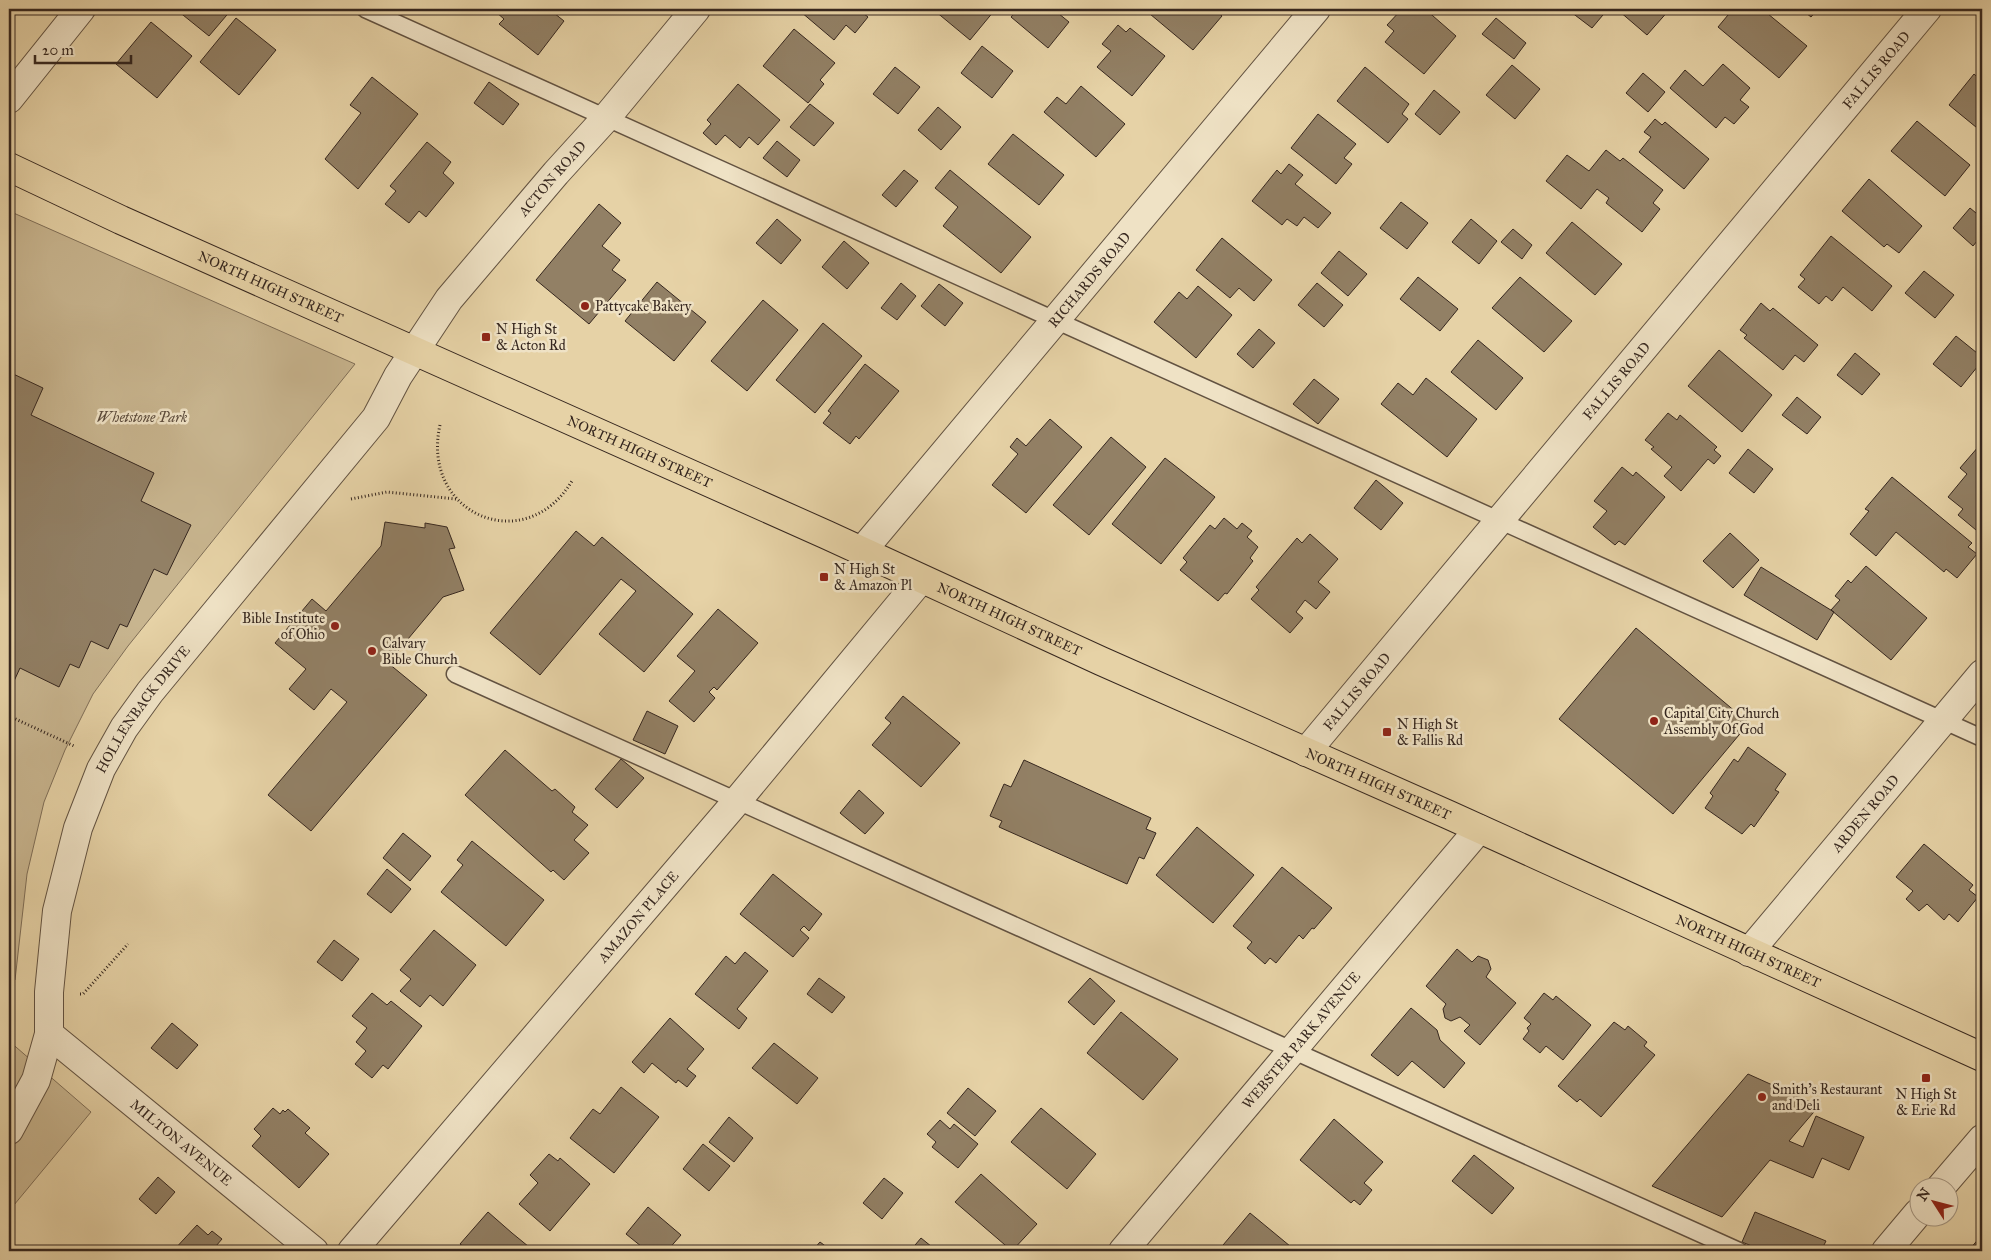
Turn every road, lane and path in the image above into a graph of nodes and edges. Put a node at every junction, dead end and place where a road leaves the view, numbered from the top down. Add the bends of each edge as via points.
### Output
1 (81, 9) edge
2 (365, 9) edge
3 (696, 9) edge
4 (1316, 9) edge
5 (1926, 9) edge
6 (9, 99) edge
7 (606, 118) junction
8 (9, 167) edge
9 (1055, 320) junction
10 (414, 350) junction
11 (440, 425) dead end
12 (572, 481) dead end
13 (351, 499) dead end
14 (456, 499) junction
15 (1498, 520) junction
16 (862, 551) junction
17 (921, 579) junction
18 (455, 674) dead end
19 (1982, 674) edge
20 (9, 716) edge
21 (1943, 720) junction
22 (1982, 738) edge
23 (74, 746) dead end
24 (1306, 752) junction
25 (737, 801) junction
26 (1479, 829) junction
27 (128, 944) dead end
28 (1749, 952) junction
29 (76, 994) dead end
30 (49, 1034) junction
31 (1292, 1050) junction
32 (1982, 1057) edge
33 (9, 1130) edge
34 (1982, 1139) edge
35 (1949, 1178) edge
36 (1908, 1225) edge
37 (314, 1251) edge
38 (352, 1251) edge
39 (1122, 1251) edge
40 (1739, 1251) edge
41 (1886, 1251) edge

1 - 6 street
2 - 7 lane
3 - 7 street, ACTON ROAD
4 - 9 street, RICHARDS ROAD
5 - 15 street, FALLIS ROAD
7 - 9 lane
7 - 10 street, ACTON ROAD via 549,180 449,300
8 - 10 main road, NORTH HIGH STREET
9 - 15 lane
9 - 16 street, RICHARDS ROAD
10 - 16 main road, NORTH HIGH STREET
10 - 30 street, HOLLENBACK DRIVE via 376,418 150,692 124,728 101,769 78,828 56,911
11 - 14 path via 438,462 442,476
12 - 14 path via 556,503 545,511 519,520 491,519
13 - 14 path via 387,492
15 - 21 lane
15 - 24 street, FALLIS ROAD
16 - 17 main road, NORTH HIGH STREET
17 - 24 main road, NORTH HIGH STREET
17 - 25 street, AMAZON PLACE
18 - 25 lane
19 - 21 street, ARDEN ROAD
20 - 23 path
21 - 22 lane
21 - 28 street, ARDEN ROAD
24 - 26 main road, NORTH HIGH STREET
25 - 31 lane
25 - 38 street, AMAZON PLACE
26 - 28 main road, NORTH HIGH STREET
26 - 31 street, WEBSTER PARK AVENUE
27 - 29 path via 82,994
28 - 32 main road, NORTH HIGH STREET
30 - 33 street, HOLLENBACK DRIVE via 36,1080
30 - 37 street, MILTON AVENUE
31 - 39 street, WEBSTER PARK AVENUE
31 - 40 lane
34 - 35 street
36 - 41 street

